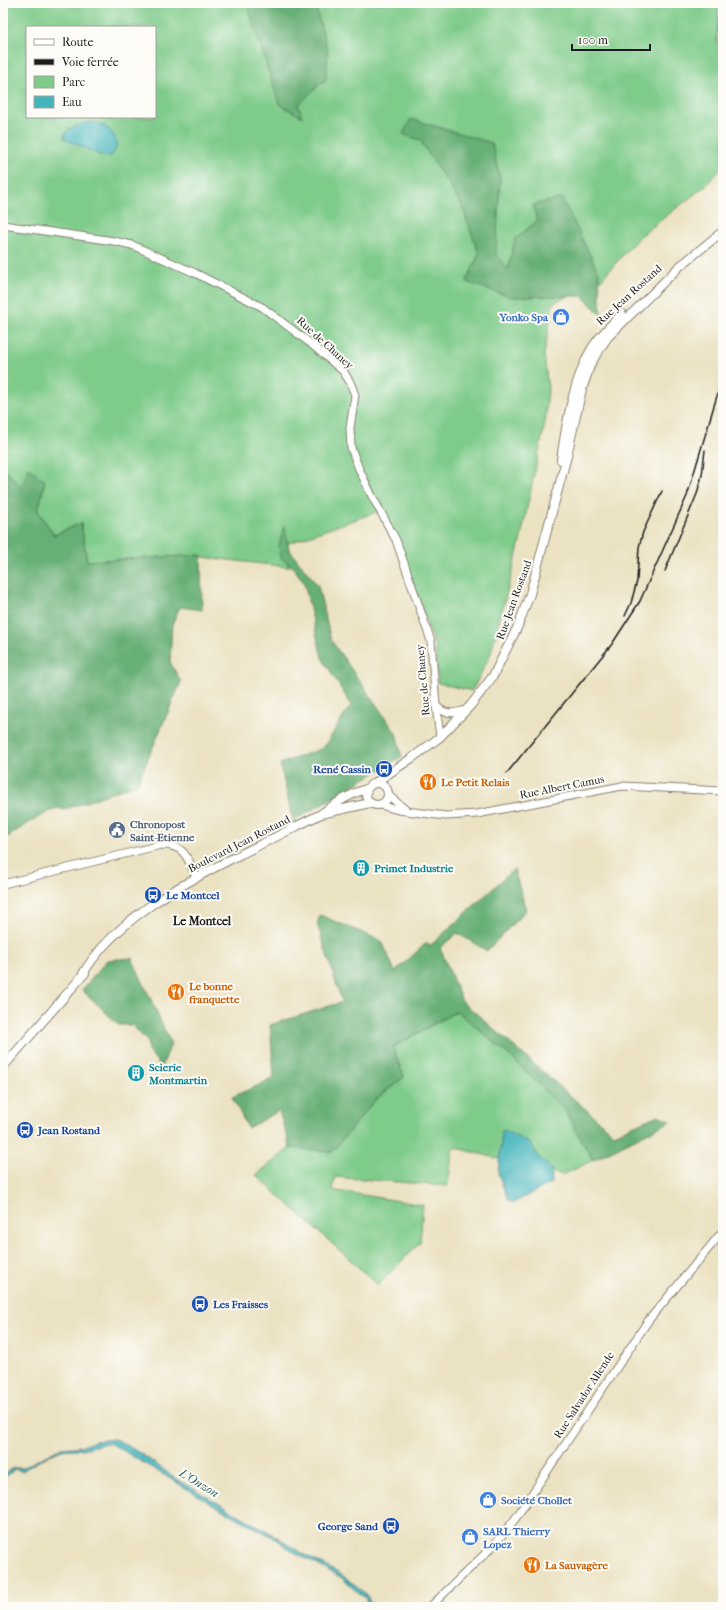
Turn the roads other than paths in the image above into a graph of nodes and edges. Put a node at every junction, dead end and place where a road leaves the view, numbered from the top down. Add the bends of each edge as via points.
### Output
1 (3, 225) edge
2 (723, 231) edge
3 (436, 705) junction
4 (466, 710) junction
5 (440, 737) junction
6 (390, 773) junction
7 (376, 782) junction
8 (366, 789) junction
9 (387, 791) junction
10 (723, 791) edge
11 (370, 803) junction
12 (380, 805) junction
13 (407, 811) junction
14 (321, 814) junction
15 (197, 878) junction
16 (3, 884) edge
17 (3, 1067) edge
18 (723, 1231) edge
19 (430, 1607) edge

1 - 3 street, Rue de Chaney via 114,241 151,253 262,307 343,371 355,395 350,428 351,448 365,482 396,540 431,641
2 - 4 main road, Rue Jean Rostand via 682,264 599,348 582,389 540,561 518,626 493,676
3 - 4 street via 446,713
3 - 5 street, Rue de Chaney
4 - 5 main road, Rue Jean Rostand
5 - 6 main road, Rue Jean Rostand
6 - 7 main road, Rue Jean Rostand
6 - 9 main road
7 - 8 main road
7 - 9 main road via 382,784
8 - 11 main road
8 - 14 main road, Boulevard Jean Rostand via 356,792
9 - 12 main road via 384,802
9 - 13 street, Rue Albert Camus
10 - 13 street, Rue Albert Camus via 622,786 477,814 446,816
11 - 12 main road
11 - 14 main road
12 - 13 street, Rue Albert Camus
14 - 15 main road, Boulevard Jean Rostand
15 - 16 street via 181,849 173,845 161,845
15 - 17 main road, Boulevard Jean Rostand via 135,917
18 - 19 street, Rue Salvador Allende via 648,1321 515,1519 467,1572

